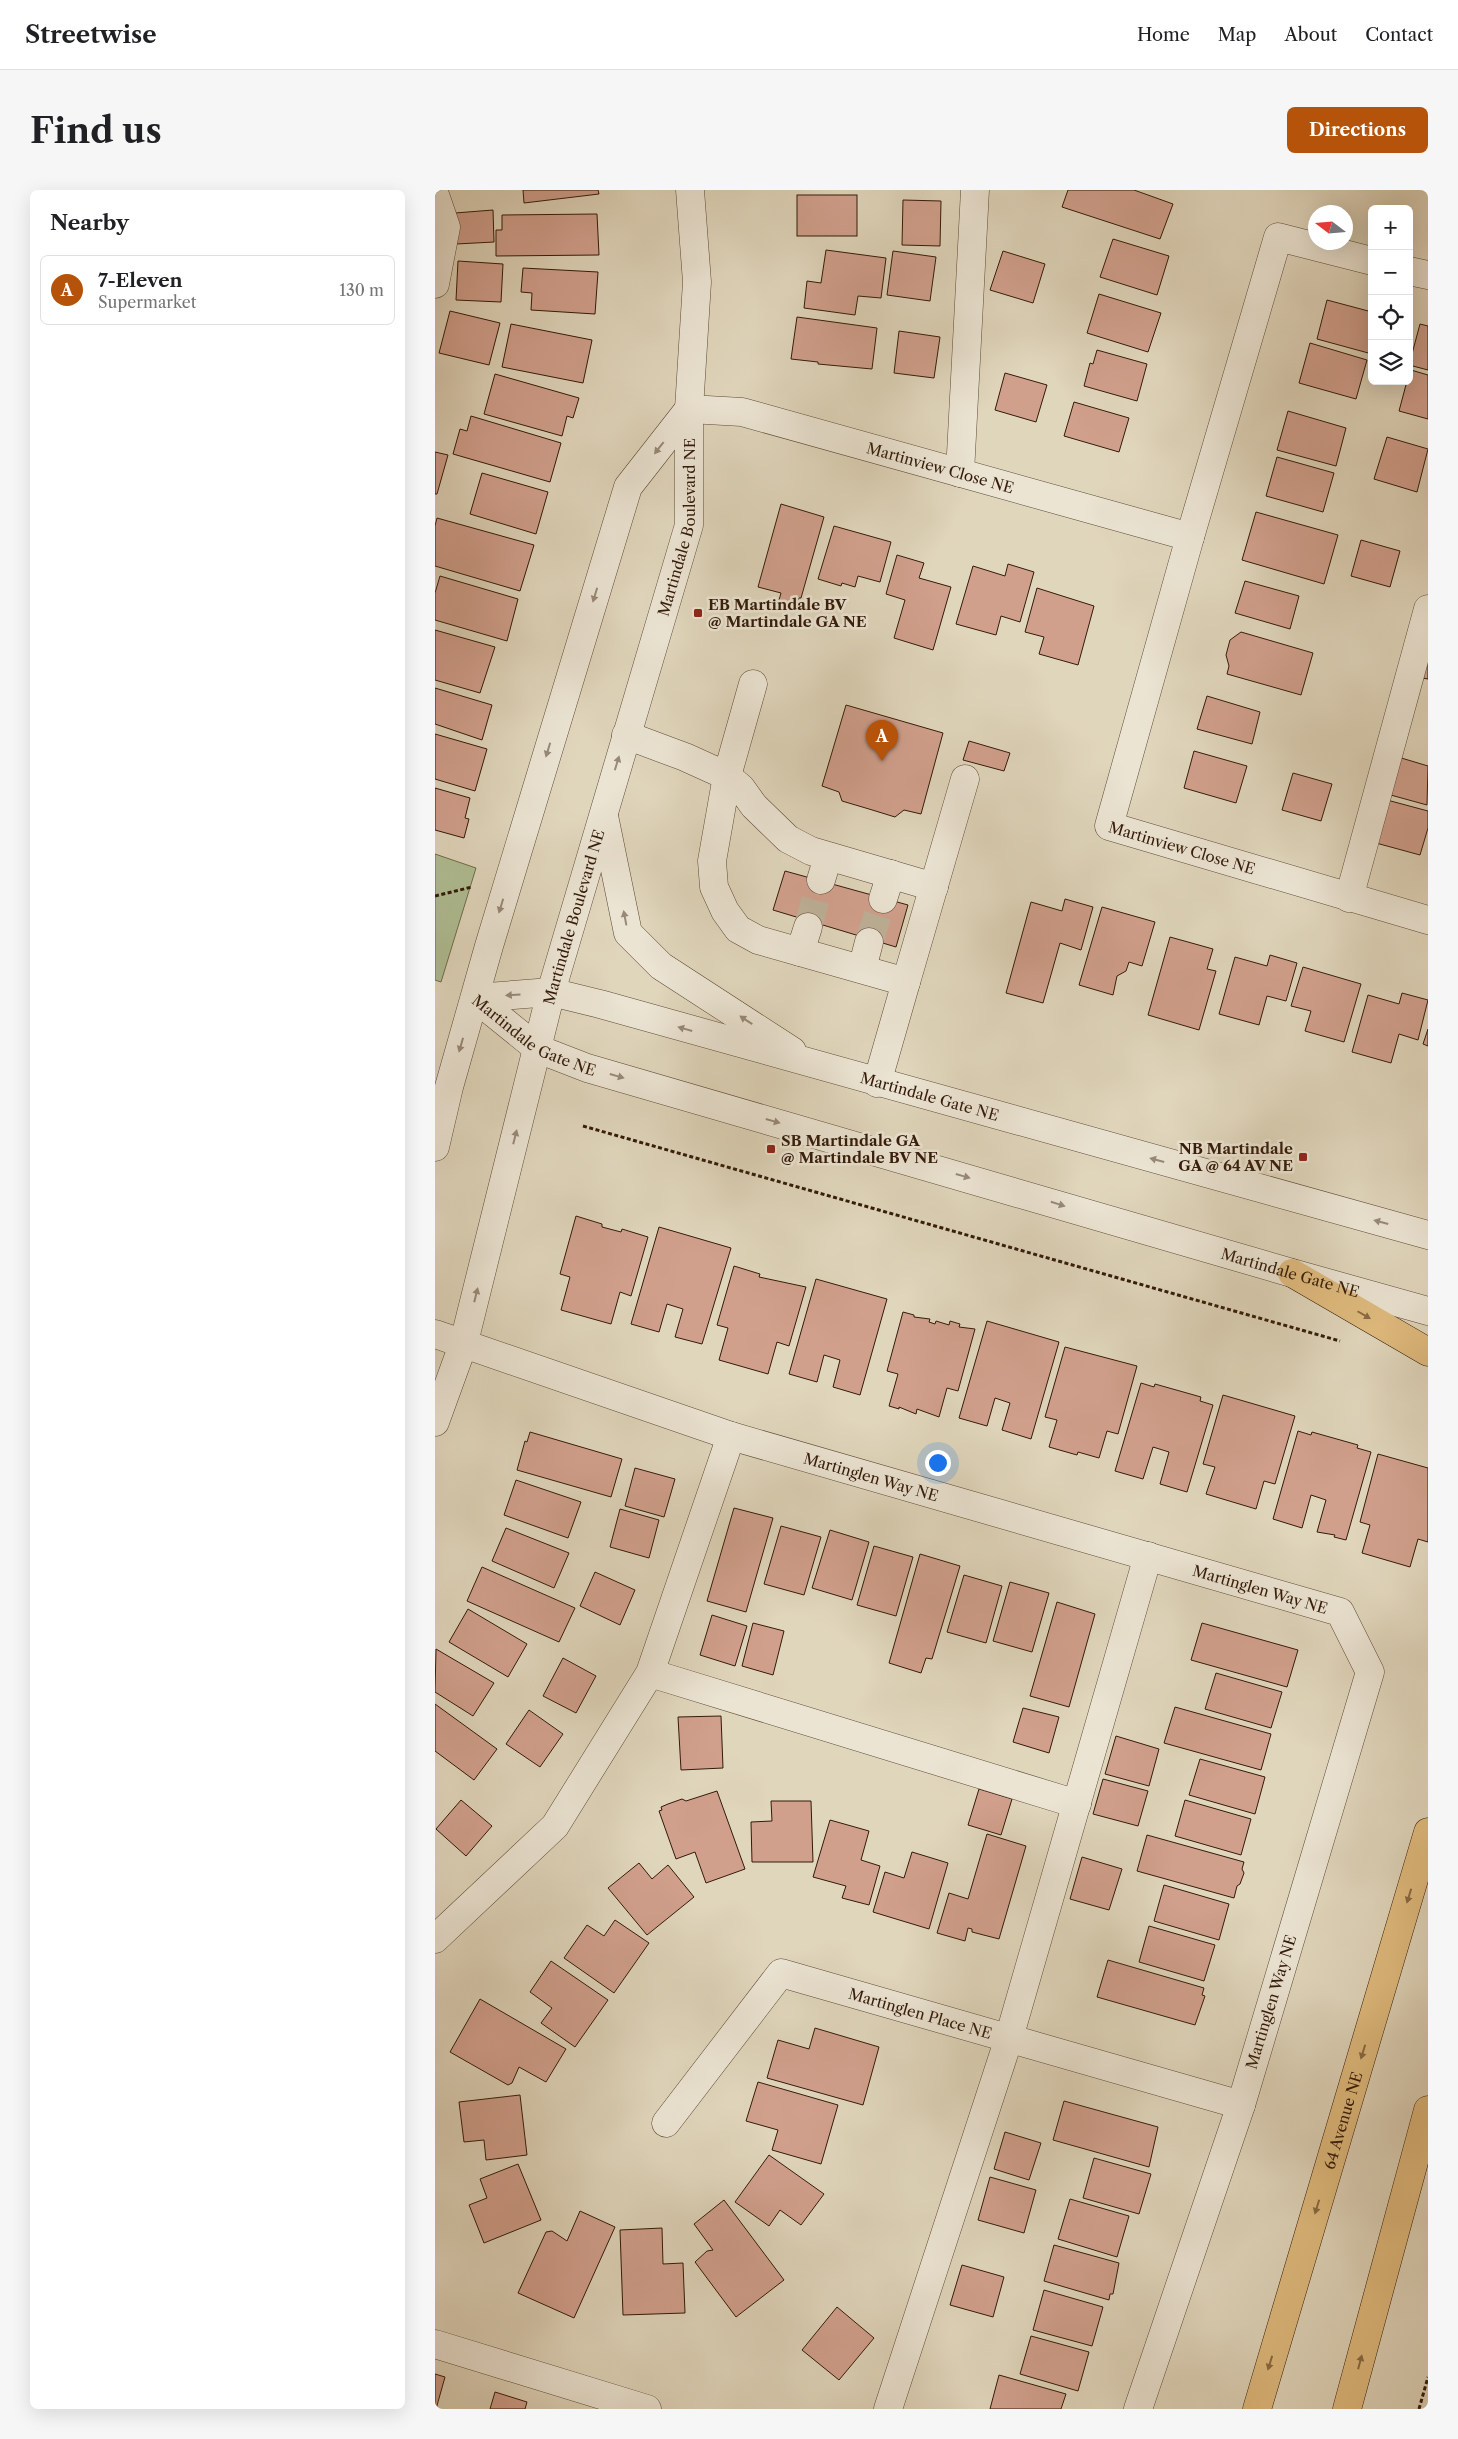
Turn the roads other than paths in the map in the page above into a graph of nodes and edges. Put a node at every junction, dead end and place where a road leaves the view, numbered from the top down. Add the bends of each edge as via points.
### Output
1 (690, 190) edge
2 (975, 190) edge
3 (435, 195) edge
4 (1368, 260) edge
5 (1413, 272) edge
6 (1428, 276) edge
7 (435, 284) edge
8 (689, 410) junction
9 (960, 473) junction
10 (1190, 537) junction
11 (1428, 609) edge
12 (753, 684) dead end
13 (626, 735) junction
14 (727, 776) junction
15 (965, 779) dead end
16 (603, 810) junction
17 (934, 887) junction
18 (1349, 898) junction
19 (1428, 920) edge
20 (869, 942) tunnel mouth
21 (862, 969) junction
22 (907, 982) junction
23 (551, 992) junction
24 (475, 998) junction
25 (538, 1049) junction
26 (816, 1066) junction
27 (877, 1082) junction
28 (435, 1147) edge
29 (1428, 1235) edge
30 (1292, 1273) junction
31 (1428, 1310) edge
32 (435, 1334) edge
33 (464, 1342) junction
34 (1428, 1352) edge
35 (435, 1422) edge
36 (731, 1436) junction
37 (1148, 1556) junction
38 (651, 1672) junction
39 (1077, 1804) junction
40 (1428, 1832) edge
41 (435, 1939) edge
42 (1009, 2038) junction
43 (1241, 2104) junction
44 (1428, 2110) edge
45 (666, 2123) dead end
46 (435, 2344) edge
47 (647, 2409) edge
48 (889, 2409) edge
49 (1138, 2409) edge
50 (1257, 2409) edge
51 (1347, 2409) edge

1 - 8 street, Martindale Boulevard NE via 697,282
2 - 9 street
3 - 7 street via 446,227
4 - 10 street, Martinview Close NE via 1279,237
5 - 6 street
8 - 9 street, Martinview Close NE via 742,412
8 - 13 street, Martindale Boulevard NE via 689,525
8 -> 24 street, Martindale Boulevard NE via 628,487
9 - 10 street, Martinview Close NE
10 - 18 street, Martinview Close NE via 1109,826
11 - 18 street
12 - 14 street
13 - 14 street
16 -> 13 street, Martindale Boulevard NE
14 - 17 street via 788,839 811,852 825,868 887,887
14 - 21 street via 712,861 721,903 738,929 758,940 804,939
15 - 17 street
16 - 23 street, Martindale Boulevard NE
26 -> 16 street via 661,966 628,933
17 - 22 street
18 - 19 street, Martinview Close NE
20 - 21 street
21 - 22 street
22 - 27 street
23 -> 24 street, Martindale Gate NE
23 - 25 street, Martindale Boulevard NE
26 -> 23 street, Martindale Gate NE
24 - 25 street, Martindale Gate NE
24 -> 28 street, Martindale Boulevard NE
25 -> 30 street, Martindale Gate NE via 587,1068
33 -> 25 street, Martindale Boulevard NE
26 - 27 street, Martindale Gate NE
29 -> 27 street, Martindale Gate NE
30 - 31 street, Martindale Gate NE
30 -> 34 main road
32 - 33 street, Martinglen Way NE
33 - 35 street, Martindale Boulevard NE
33 - 36 street, Martinglen Way NE
36 - 37 street, Martinglen Way NE
36 - 38 street
37 - 39 street
37 - 43 street, Martinglen Way NE via 1340,1612 1370,1672
38 - 39 street
38 - 41 street via 555,1826
39 - 42 street
40 -> 50 main road, 64 Avenue NE
42 - 43 street, Martinglen Place NE
42 - 45 street, Martinglen Place NE via 781,1972
42 - 48 street
43 - 49 street, Martinglen Way NE
51 -> 44 main road
46 - 47 street

